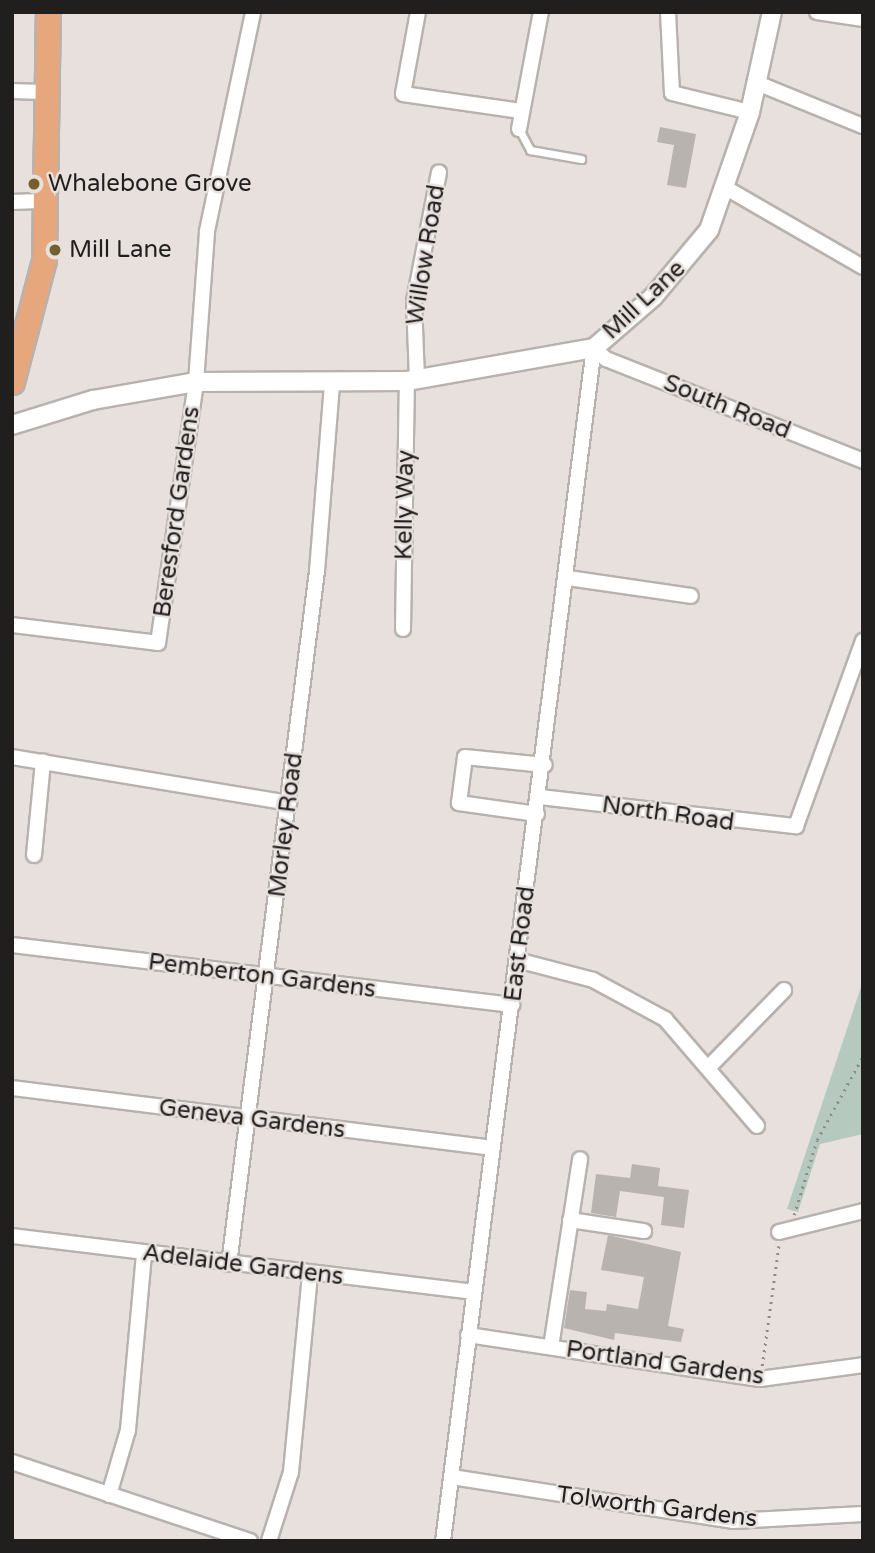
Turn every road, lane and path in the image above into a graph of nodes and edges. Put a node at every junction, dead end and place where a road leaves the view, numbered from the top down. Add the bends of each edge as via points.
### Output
1 (48, 12) edge
2 (253, 12) edge
3 (418, 12) edge
4 (541, 12) edge
5 (668, 12) edge
6 (772, 12) edge
7 (817, 12) edge
8 (863, 19) edge
9 (757, 83) junction
10 (12, 91) edge
11 (49, 92) junction
12 (521, 111) junction
13 (750, 111) junction
14 (863, 126) edge
15 (519, 129) joint
16 (581, 159) dead end
17 (439, 172) dead end
18 (726, 188) junction
19 (45, 201) junction
20 (12, 202) edge
21 (863, 267) edge
22 (594, 348) junction
23 (14, 371) edge
24 (412, 380) junction
25 (196, 382) junction
26 (332, 385) junction
27 (12, 425) edge
28 (863, 461) edge
29 (568, 579) junction
30 (691, 596) dead end
31 (12, 625) edge
32 (403, 629) dead end
33 (863, 641) edge
34 (12, 757) edge
35 (43, 761) junction
36 (545, 765) junction
37 (540, 797) junction
38 (289, 803) junction
39 (537, 814) junction
40 (34, 855) dead end
41 (12, 945) edge
42 (517, 960) junction
43 (263, 975) junction
44 (784, 990) dead end
45 (512, 1005) junction
46 (863, 1056) edge
47 (708, 1068) junction
48 (12, 1088) edge
49 (247, 1119) junction
50 (757, 1125) dead end
51 (492, 1148) junction
52 (580, 1158) dead end
53 (863, 1211) edge
54 (569, 1220) junction
55 (644, 1231) dead end
56 (786, 1231) junction
57 (12, 1236) edge
58 (144, 1254) junction
59 (229, 1264) junction
60 (310, 1273) junction
61 (474, 1292) junction
62 (468, 1335) junction
63 (551, 1347) junction
64 (863, 1364) edge
65 (760, 1379) junction
66 (12, 1462) edge
67 (452, 1477) junction
68 (108, 1495) junction
69 (863, 1514) edge
70 (250, 1541) edge
71 (269, 1541) edge
72 (443, 1541) edge

1 - 11 main road
2 - 25 street, Beresford Gardens via 207,230
3 - 12 street via 403,94
4 - 12 street
5 - 13 street via 672,93
6 - 9 street, Mill Lane
7 - 8 street
9 - 13 street, Mill Lane
9 - 14 street
10 - 11 street
11 - 19 main road
12 - 15 street
13 - 18 street, Mill Lane
15 - 16 lane via 530,150
17 - 24 street, Willow Road via 414,302
18 - 21 street
18 - 22 street, Mill Lane via 693,253
19 - 20 street
19 - 23 main road via 44,260
22 - 24 street, Mill Lane
22 - 28 street, South Road via 606,359
22 - 29 street, East Road
24 - 26 street, Mill Lane
24 - 32 street, Kelly Way
25 - 26 street, Mill Lane
25 - 27 street, Mill Lane via 93,400
25 - 31 street, Beresford Gardens via 158,643
26 - 38 street, Morley Road
29 - 30 street
29 - 36 street, East Road
33 - 37 street, North Road via 796,826
34 - 35 street
35 - 38 street
35 - 40 street
36 - 37 street, East Road
36 - 39 street via 465,757 459,803
37 - 39 street, East Road
38 - 43 street, Morley Road
39 - 42 street, East Road
41 - 43 street, Pemberton Gardens
42 - 45 street, East Road
42 - 47 street via 593,980 665,1019
43 - 45 street, Pemberton Gardens
43 - 49 street, Morley Road
44 - 47 street
45 - 51 street, East Road
46 - 56 path via 817,1140
47 - 50 street
48 - 49 street, Geneva Gardens
49 - 51 street, Geneva Gardens
49 - 59 street, Morley Road
51 - 61 street, East Road
52 - 54 street
53 - 56 street
54 - 55 street
54 - 63 street
56 - 65 path
57 - 58 street, Adelaide Gardens
58 - 59 street, Adelaide Gardens
58 - 68 street via 128,1430
59 - 60 street, Adelaide Gardens
60 - 61 street, Adelaide Gardens
60 - 71 street via 291,1472
61 - 62 street, East Road
62 - 63 street, Portland Gardens
62 - 67 street, East Road
63 - 65 street, Portland Gardens
64 - 65 street, Portland Gardens
66 - 68 street
67 - 69 street, Tolworth Gardens via 733,1521
67 - 72 street, East Road
68 - 70 street

